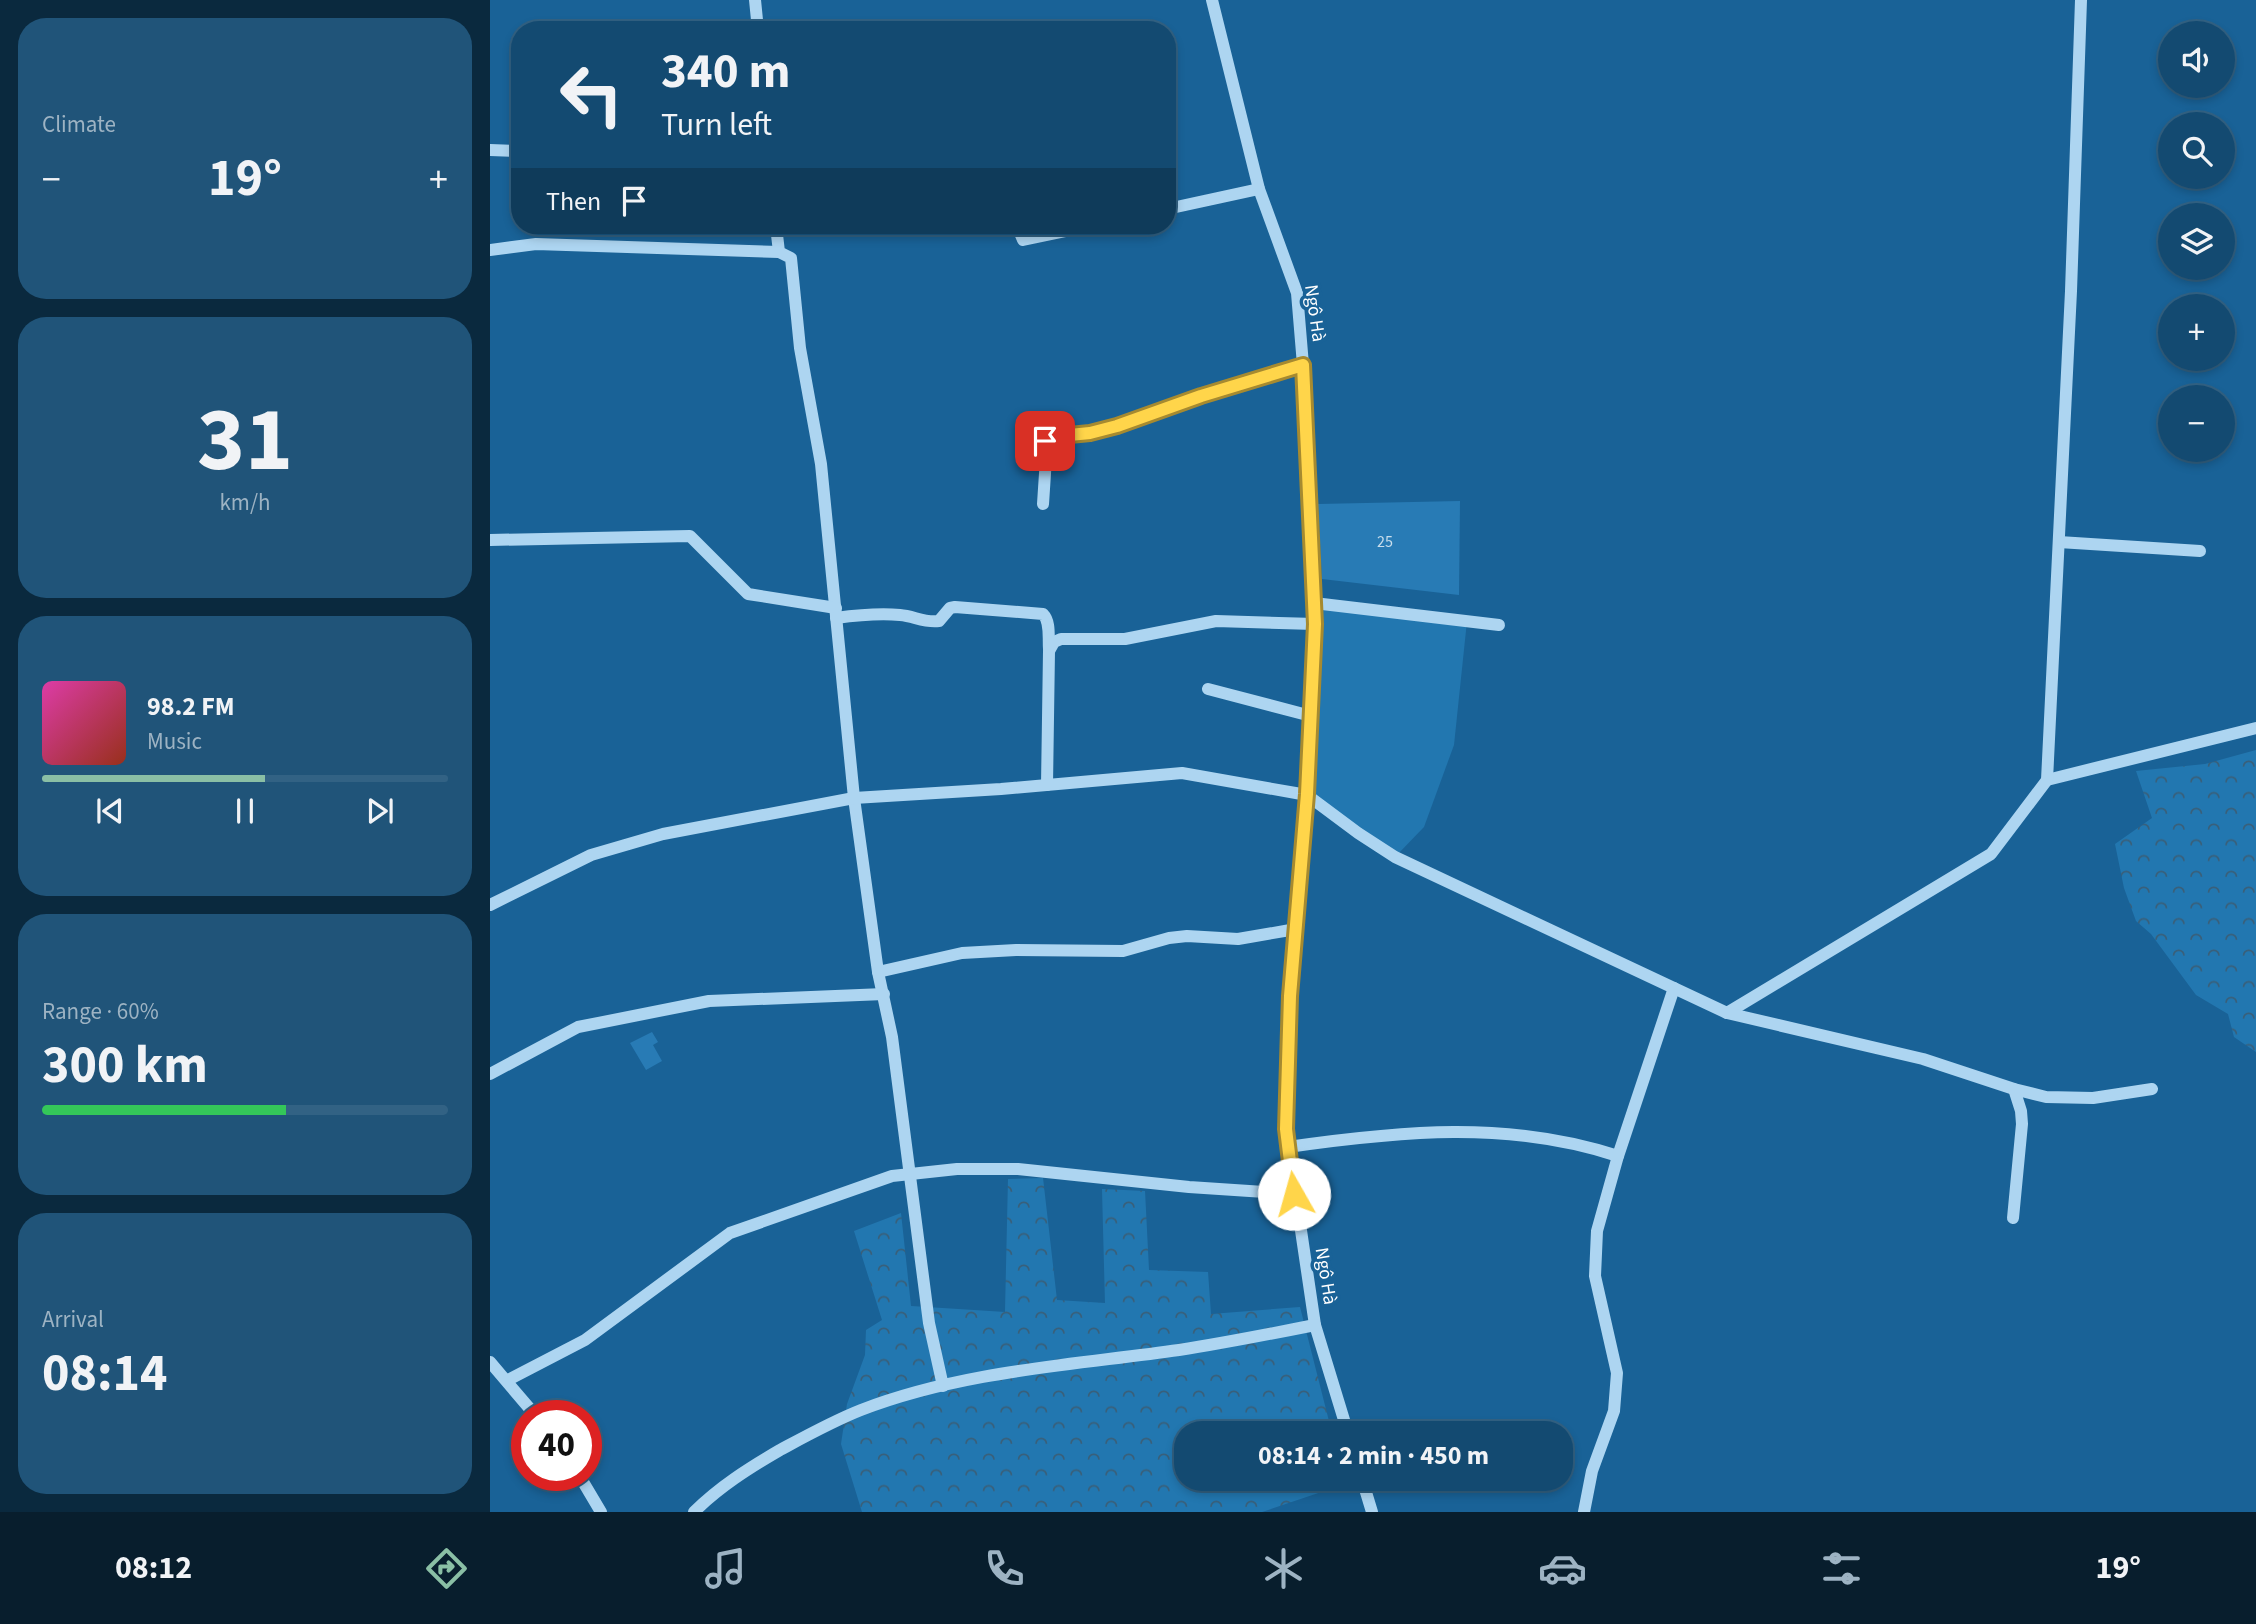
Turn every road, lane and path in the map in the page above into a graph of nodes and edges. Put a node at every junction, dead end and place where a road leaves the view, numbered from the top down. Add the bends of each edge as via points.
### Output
1 (755, 0) edge
2 (1212, 0) edge
3 (2081, 0) edge
4 (757, 21) edge
5 (490, 150) edge
6 (511, 151) edge
7 (1259, 189) junction
8 (1176, 207) edge
9 (777, 235) edge
10 (1021, 235) edge
11 (1047, 235) edge
12 (490, 250) edge
13 (779, 252) junction
14 (1303, 365) junction
15 (1043, 504) dead end
16 (490, 540) edge
17 (2059, 542) junction
18 (2200, 551) dead end
19 (1314, 603) junction
20 (836, 613) junction
21 (1315, 624) junction
22 (1499, 625) dead end
23 (1049, 651) junction
24 (1208, 689) dead end
25 (1311, 716) junction
26 (2256, 728) edge
27 (2047, 780) junction
28 (1047, 785) junction
29 (1307, 794) junction
30 (854, 798) junction
31 (490, 905) edge
32 (1296, 929) junction
33 (878, 972) junction
34 (1674, 988) junction
35 (884, 994) junction
36 (1727, 1013) junction
37 (490, 1074) edge
38 (2014, 1089) junction
39 (2152, 1089) dead end
40 (1289, 1147) junction
41 (1618, 1156) junction
42 (910, 1174) junction
43 (1294, 1194) junction
44 (2013, 1218) dead end
45 (1315, 1325) junction
46 (490, 1362) edge
47 (508, 1380) junction
48 (943, 1386) junction
49 (524, 1400) edge
50 (1344, 1421) edge
51 (589, 1491) edge
52 (1366, 1491) edge
53 (601, 1512) edge
54 (694, 1512) edge
55 (1372, 1512) edge
56 (1584, 1512) edge

1 - 4 street
2 - 7 street, Ngô Hà
3 - 17 street
5 - 6 street
7 - 8 street
7 - 14 street, Ngô Hà via 1297,293
9 - 13 street
10 - 11 street via 1023,240
12 - 13 street via 536,244
13 - 20 street via 792,258
14 - 15 street via 1117,426 1049,437 1044,445
14 - 19 street, Ngô Hà
16 - 20 street via 690,536 748,594
17 - 18 street
17 - 27 street
19 - 21 street, Ngô Hà
19 - 22 street
20 - 23 street via 905,615 931,622 955,607 1043,614
20 - 30 street
21 - 23 street via 1216,621 1125,639 1061,639
21 - 25 street, Ngô Hà
23 - 28 street
24 - 25 street
25 - 29 street, Ngô Hà
26 - 27 street
27 - 36 street via 1991,854
28 - 29 street via 1182,773
28 - 30 street
29 - 32 street, Ngô Hà
29 - 34 street via 1395,857
30 - 31 street via 663,834 591,855
30 - 33 street
32 - 33 street via 1238,939 1169,938 1123,951 962,953
32 - 40 street, Ngô Hà via 1290,996
33 - 35 street
34 - 36 street
34 - 41 street
35 - 37 street via 709,1002 578,1027
35 - 42 street
36 - 38 street via 1923,1059
38 - 39 street via 2072,1099
38 - 44 street via 2022,1124
40 - 41 street via 1375,1134 1480,1132 1529,1134
40 - 43 street, Ngô Hà
41 - 56 street via 1597,1231 1595,1276 1616,1373 1614,1411 1592,1471
42 - 43 street via 1018,1169
42 - 47 street via 878,1180 730,1233 585,1340
42 - 48 street via 929,1324
43 - 45 street, Ngô Hà
45 - 48 street
45 - 50 street, Ngô Hà
46 - 47 street
47 - 49 street
48 - 54 street via 862,1409 802,1438 752,1466
51 - 53 street
52 - 55 street

